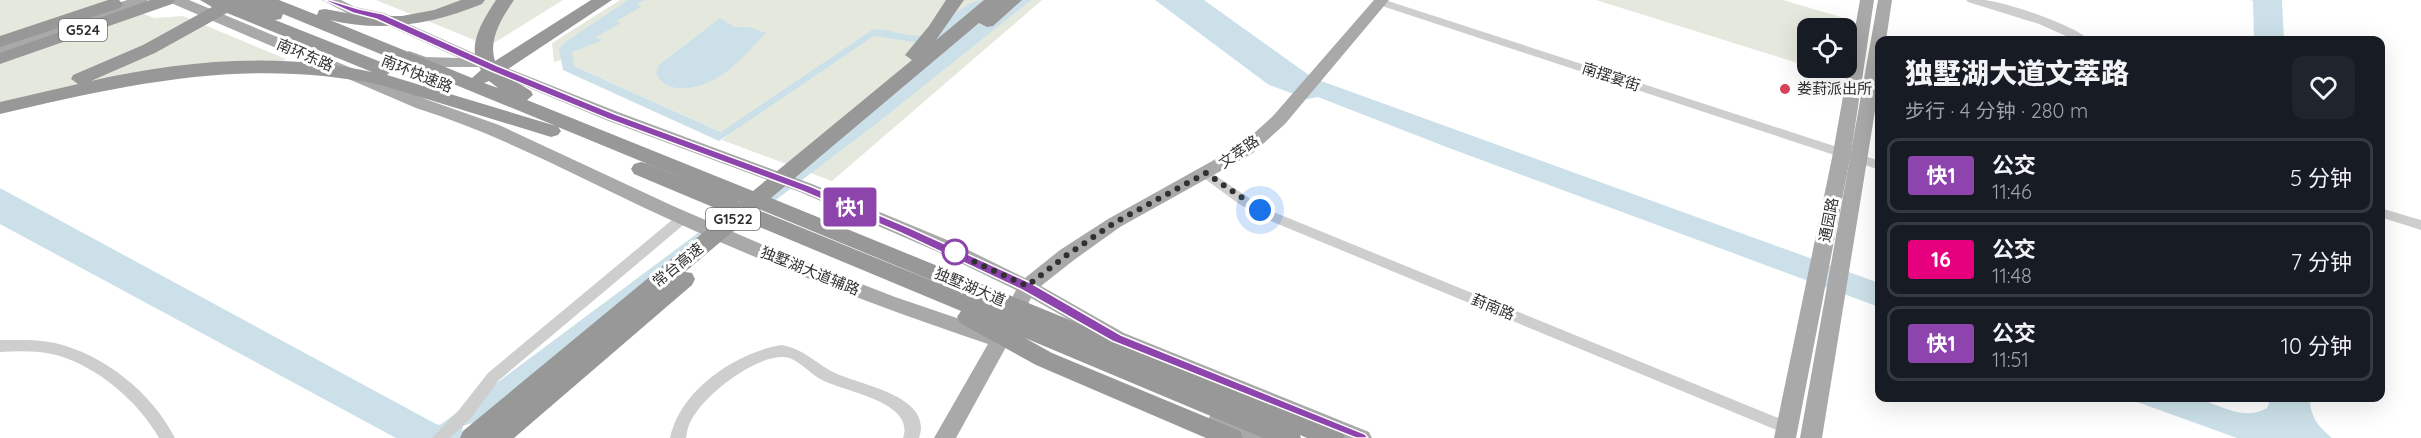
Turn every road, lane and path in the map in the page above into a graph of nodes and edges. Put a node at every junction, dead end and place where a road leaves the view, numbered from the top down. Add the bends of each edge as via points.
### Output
1 (92, 0) edge
2 (108, 0) edge
3 (129, 0) edge
4 (141, 0) edge
5 (150, 0) edge
6 (166, 0) edge
7 (174, 0) edge
8 (209, 0) edge
9 (239, 0) edge
10 (250, 0) edge
11 (264, 0) edge
12 (275, 0) edge
13 (286, 0) edge
14 (329, 0) edge
15 (476, 0) edge
16 (505, 0) edge
17 (512, 0) edge
18 (583, 0) edge
19 (603, 0) edge
20 (955, 0) edge
21 (995, 0) edge
22 (1014, 0) edge
23 (1867, 0) edge
24 (1885, 0) edge
25 (1972, 0) edge
26 (1381, 1) edge
27 (493, 18) junction
28 (1877, 36) edge
29 (2074, 36) edge
30 (0, 37) edge
31 (1875, 45) edge
32 (0, 48) edge
33 (0, 61) edge
34 (489, 66) junction
35 (32, 100) junction
36 (0, 101) edge
37 (456, 102) junction
38 (428, 106) junction
39 (0, 108) edge
40 (552, 132) junction
41 (599, 145) junction
42 (548, 154) junction
43 (1850, 156) junction
44 (1875, 164) edge
45 (1206, 173) junction
46 (2385, 214) edge
47 (683, 218) junction
48 (706, 223) junction
49 (2421, 225) edge
50 (1830, 262) junction
51 (896, 274) junction
52 (1027, 286) junction
53 (629, 305) junction
54 (1051, 321) junction
55 (1096, 328) junction
56 (1000, 340) junction
57 (0, 346) edge
58 (1786, 433) edge
59 (167, 438) edge
60 (440, 438) edge
61 (472, 438) edge
62 (497, 438) edge
63 (678, 438) edge
64 (911, 438) edge
65 (945, 438) edge
66 (1232, 438) edge
67 (1257, 438) edge
68 (1289, 438) edge
69 (1334, 438) edge
70 (1360, 438) edge
71 (1811, 438) edge

1 - 30 highway
2 - 32 highway
3 - 32 highway
4 - 32 main road
5 - 32 highway, G524
6 - 33 highway, G524
7 - 33 main road
7 - 38 main road, 南环东路
8 - 37 highway
9 - 36 highway via 111,67
9 - 40 highway, 南环快速路
10 - 35 highway via 141,60
11 - 41 highway, 南环快速路
12 - 34 main road via 424,62
13 - 15 highway via 334,17 384,22 432,16
14 - 34 main road via 379,16
16 - 27 highway
17 - 27 highway
18 - 34 highway
19 - 34 highway
20 - 53 highway via 928,40 875,93 711,230
21 - 53 highway, 常台高速 / G1522
22 - 62 highway, 常台高速 / G1522
23 - 43 main road, 通园路
24 - 28 main road, 通园路
25 - 29 street via 2019,13
26 - 43 street, 南摆宴街
26 - 45 main road, 文萃路 via 1279,120 1247,149
27 - 54 highway via 484,36 484,57 495,77 517,92 947,269
31 - 43 main road, 通园路
34 - 38 highway
34 - 52 main road via 612,116 643,134 799,192
35 - 37 highway via 154,75 268,66 352,73
35 - 39 highway
37 - 40 highway
38 - 42 main road, 独墅湖大道辅路
40 - 41 highway, 南环快速路
41 - 51 highway, 独墅湖大道
41 - 54 highway, 独墅湖大道
42 - 47 main road, 独墅湖大道辅路
42 - 48 main road, 独墅湖大道辅路
43 - 44 street, 南摆宴街
43 - 50 main road, 通园路
45 - 52 main road, 文萃路 via 1114,223
45 - 58 street, 葑南路 via 1271,216
46 - 49 street
47 - 48 main road, 独墅湖大道辅路
47 - 60 street via 493,377 465,414
48 - 56 main road, 独墅湖大道辅路 via 852,289
50 - 58 main road, 通园路 via 1815,287
50 - 71 main road, 通园路 via 1835,294
51 - 66 highway via 1044,359
51 - 68 highway, 独墅湖大道
52 - 55 main road
52 - 56 main road, 文萃路
53 - 61 highway, 常台高速 / G1522
54 - 69 highway, 独墅湖大道
55 - 56 main road via 1049,324
55 - 70 main road
56 - 65 main road, 文萃路
56 - 67 main road, 独墅湖大道辅路 via 1095,371
57 - 59 street via 40,346 82,360 146,406
63 - 64 street via 685,418 715,382 756,358 781,351 798,356 834,379 899,405 910,417

